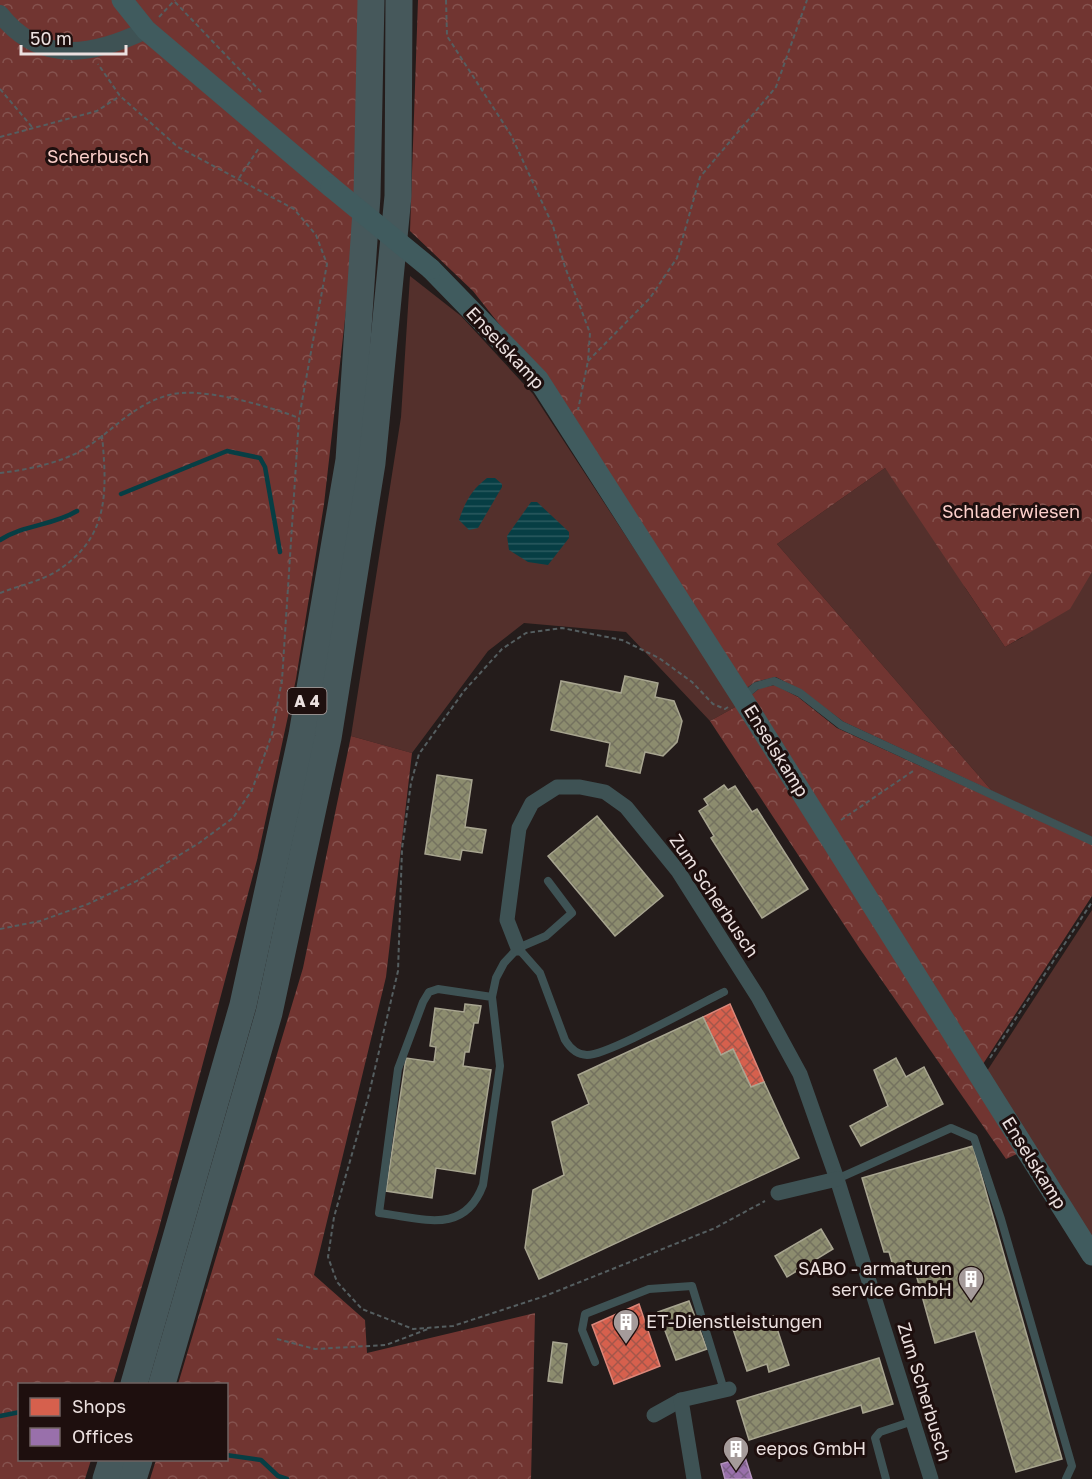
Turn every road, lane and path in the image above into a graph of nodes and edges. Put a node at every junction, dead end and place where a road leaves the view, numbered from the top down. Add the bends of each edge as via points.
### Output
1 (122, 0) edge
2 (371, 0) edge
3 (399, 0) edge
4 (446, 0) edge
5 (807, 0) edge
6 (175, 1) edge
7 (0, 14) edge
8 (147, 30) junction
9 (88, 51) junction
10 (0, 89) edge
11 (263, 94) dead end
12 (120, 96) junction
13 (32, 127) junction
14 (268, 135) junction
15 (0, 137) edge
16 (239, 178) junction
17 (588, 361) junction
18 (299, 418) junction
19 (567, 423) junction
20 (102, 435) junction
21 (0, 473) edge
22 (0, 593) edge
23 (742, 698) junction
24 (925, 762) junction
25 (826, 831) junction
26 (1092, 840) edge
27 (548, 881) dead end
28 (1092, 902) edge
29 (0, 929) edge
30 (518, 948) junction
31 (724, 992) dead end
32 (492, 997) junction
33 (979, 1075) junction
34 (837, 1179) junction
35 (778, 1193) dead end
36 (1092, 1255) edge
37 (434, 1328) dead end
38 (277, 1339) dead end
39 (595, 1362) dead end
40 (134, 1383) edge
41 (162, 1383) edge
42 (726, 1389) joint
43 (681, 1400) junction
44 (654, 1415) dead end
45 (913, 1421) junction
46 (111, 1461) edge
47 (139, 1461) edge
48 (106, 1479) edge
49 (133, 1479) edge
50 (694, 1479) edge
51 (886, 1479) edge
52 (931, 1479) edge
53 (1066, 1479) edge

1 - 8 main road, Enselskamp
2 - 40 highway, A 4 via 367,196 349,460 302,735 243,1005
3 - 41 highway, A 4 via 398,196 394,243 372,463 328,738 269,1013
4 - 17 path via 447,36 511,135 553,226 590,333
5 - 17 path via 776,87 700,177 677,258 650,298
6 - 8 path
6 - 11 path
7 - 9 street via 20,35 39,44 62,53
8 - 9 street
8 - 14 main road, Enselskamp
9 - 12 path
10 - 13 path
12 - 13 path via 97,111
12 - 16 path via 178,147
13 - 15 path
14 - 16 path
14 - 19 main road, Enselskamp, bridge via 431,269 538,379
16 - 18 path via 294,209 316,235 327,264
17 - 19 path via 579,408
18 - 20 path via 197,391 170,394 146,404
18 - 29 path via 282,680 272,734 252,790 233,818 139,880 40,921
19 - 23 main road, Enselskamp
20 - 21 path via 70,455
20 - 22 path via 106,495 98,527 81,551 56,572
23 - 24 lane via 756,686 774,681 800,693 841,725
23 - 25 main road, Enselskamp
24 - 25 path
24 - 26 lane
25 - 33 main road, Enselskamp
27 - 30 lane via 572,913 546,936
28 - 33 path
30 - 31 lane via 540,973 565,1040 579,1054 609,1049
30 - 32 lane via 496,978
30 - 34 street, Zum Scherbusch via 507,920 519,828 532,802 556,787 605,792 626,807 678,871 758,997 800,1074
32 - 32 lane via 500,1066 478,1201 468,1213 442,1220 379,1214 398,1069 423,1002 429,992 438,989
33 - 36 main road, Enselskamp
34 - 35 street
34 - 45 street, Zum Scherbusch
34 - 53 lane via 951,1128 974,1138 1072,1466
37 - 38 path via 386,1345 315,1348
39 - 42 lane via 582,1330 585,1314 649,1289 692,1286
42 - 43 street
43 - 44 street
43 - 50 street
45 - 51 lane via 880,1432 875,1438
45 - 52 street, Zum Scherbusch
46 - 48 highway
47 - 49 highway

